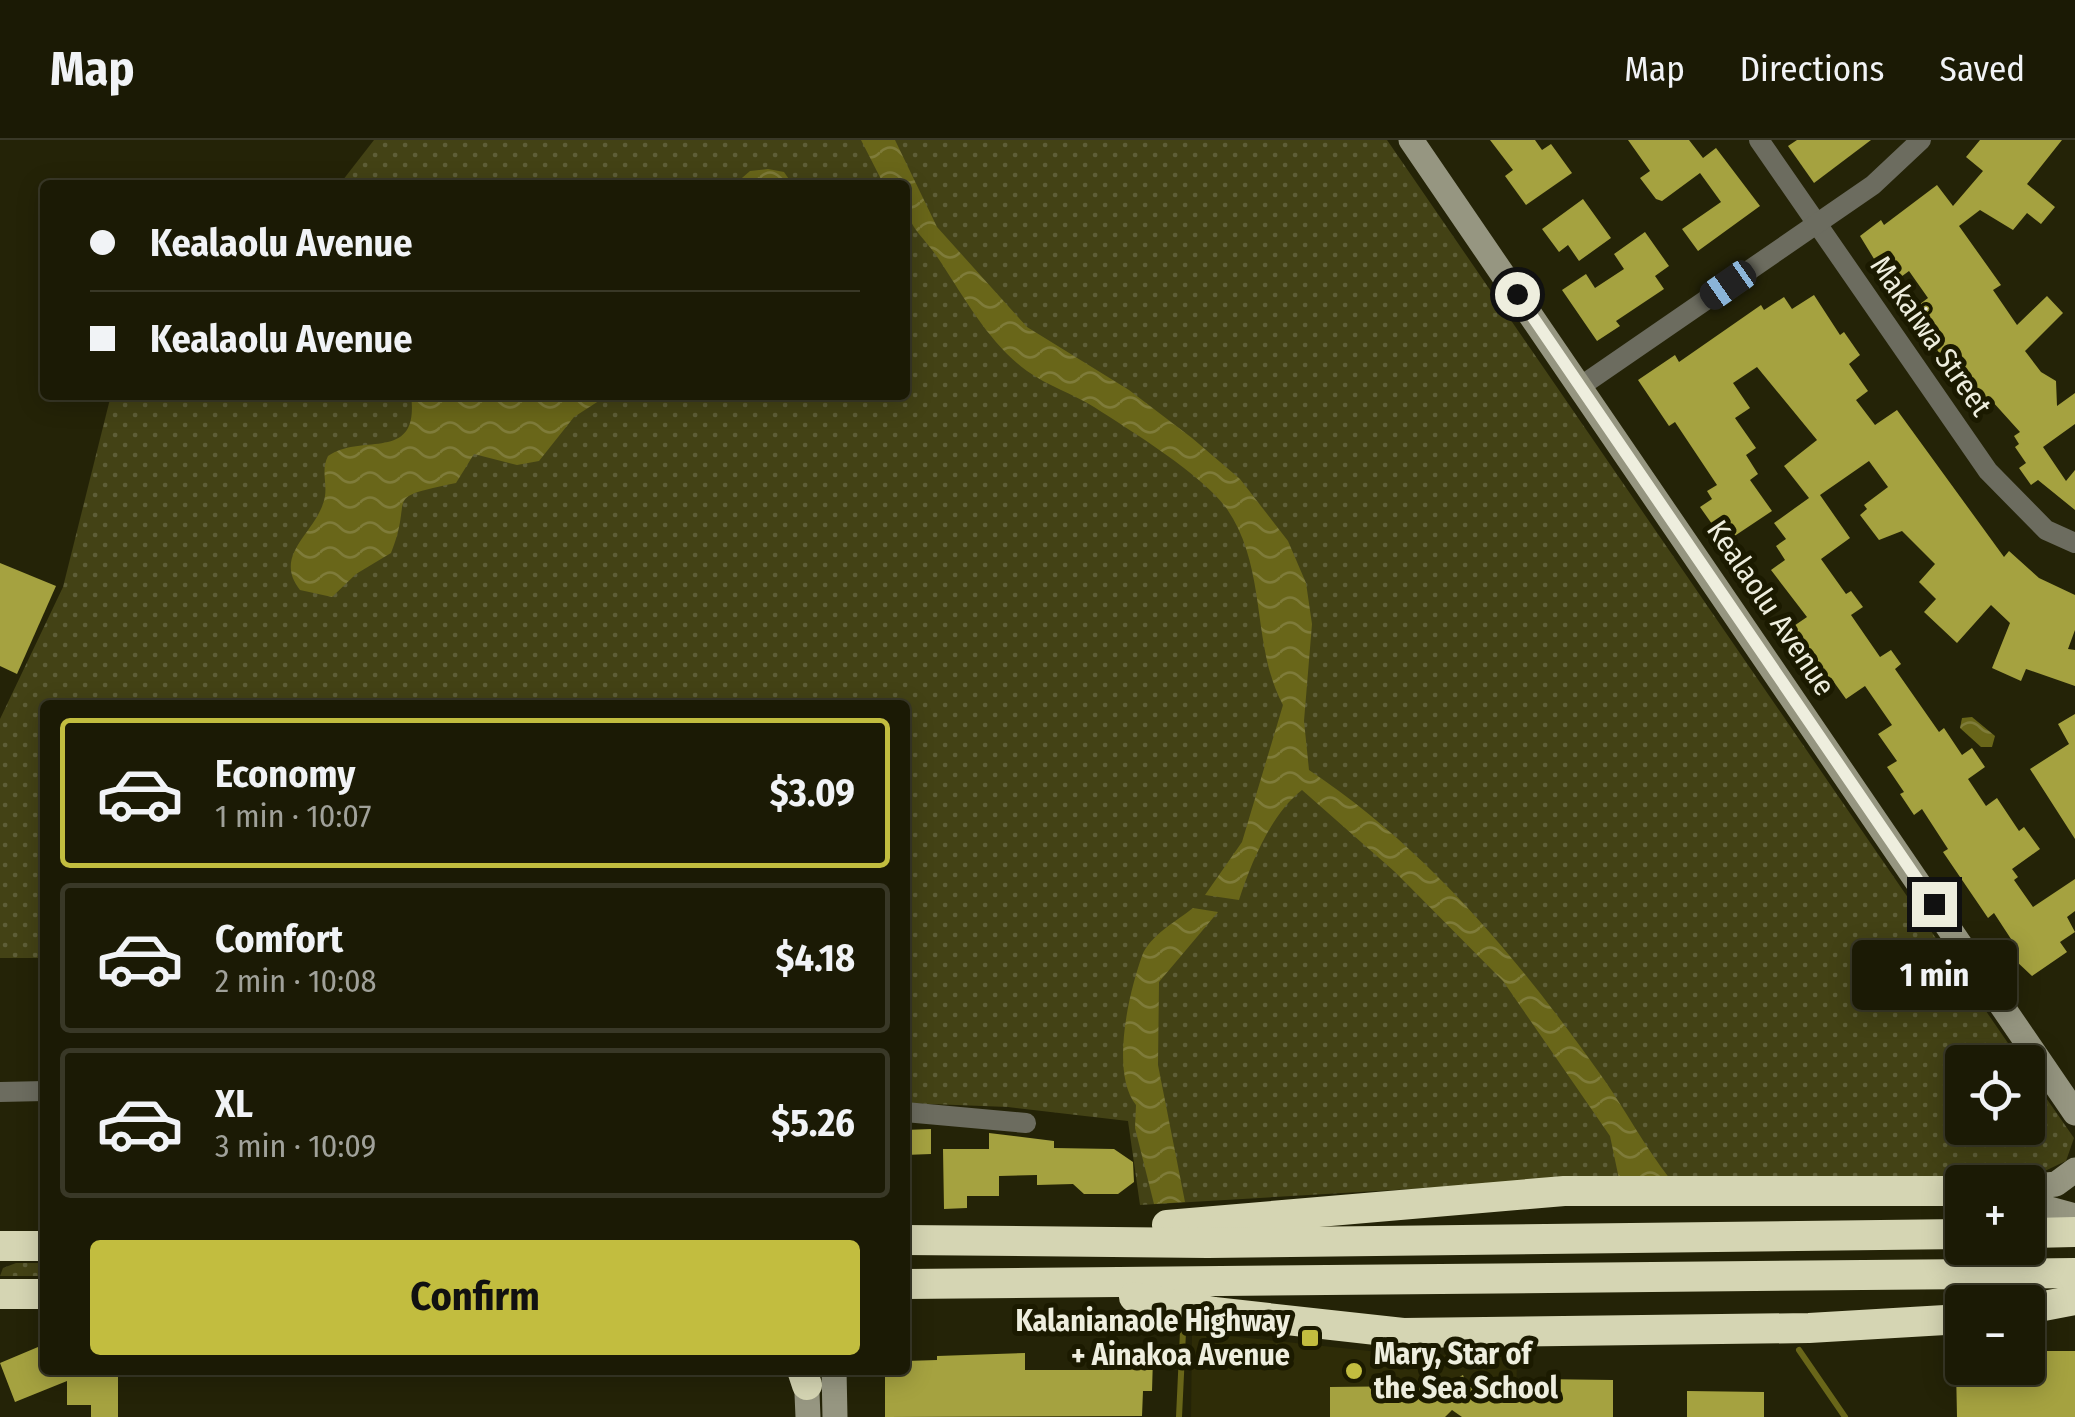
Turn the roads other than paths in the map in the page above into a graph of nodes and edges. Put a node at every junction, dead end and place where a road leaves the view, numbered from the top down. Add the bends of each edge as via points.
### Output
1 (1411, 140) edge
2 (1759, 140) edge
3 (1921, 140) edge
4 (1816, 224) junction
5 (1581, 386) junction
6 (2075, 544) edge
7 (40, 1091) edge
8 (0, 1092) edge
9 (910, 1112) edge
10 (2075, 1113) edge
11 (1026, 1124) dead end
12 (1945, 1191) edge
13 (2045, 1208) edge
14 (2075, 1216) edge
15 (2075, 1232) edge
16 (2045, 1233) edge
17 (1945, 1234) edge
18 (910, 1240) edge
19 (995, 1240) junction
20 (0, 1246) edge
21 (40, 1246) edge
22 (2075, 1273) edge
23 (1068, 1284) junction
24 (915, 1287) edge
25 (0, 1294) edge
26 (40, 1294) edge
27 (2075, 1300) edge
28 (2045, 1305) edge
29 (1945, 1320) edge
30 (805, 1375) edge
31 (834, 1375) edge
32 (808, 1417) edge
33 (835, 1417) edge

1 - 5 street, Kealaolu Avenue
2 - 4 street, Makaiwa Street
3 - 4 street via 1873,185
4 - 5 street
4 - 6 street, Makaiwa Street via 1988,471 2046,530
5 - 10 street, Kealaolu Avenue
7 - 8 street
9 - 11 street
12 - 19 highway via 1564,1191
13 - 14 street
15 - 16 highway
17 - 19 highway
18 - 19 highway
20 - 21 highway
22 - 23 highway
23 - 24 highway
23 - 29 highway via 1214,1312 1403,1333
25 - 26 highway
27 - 28 highway
30 - 32 street
31 - 33 street

